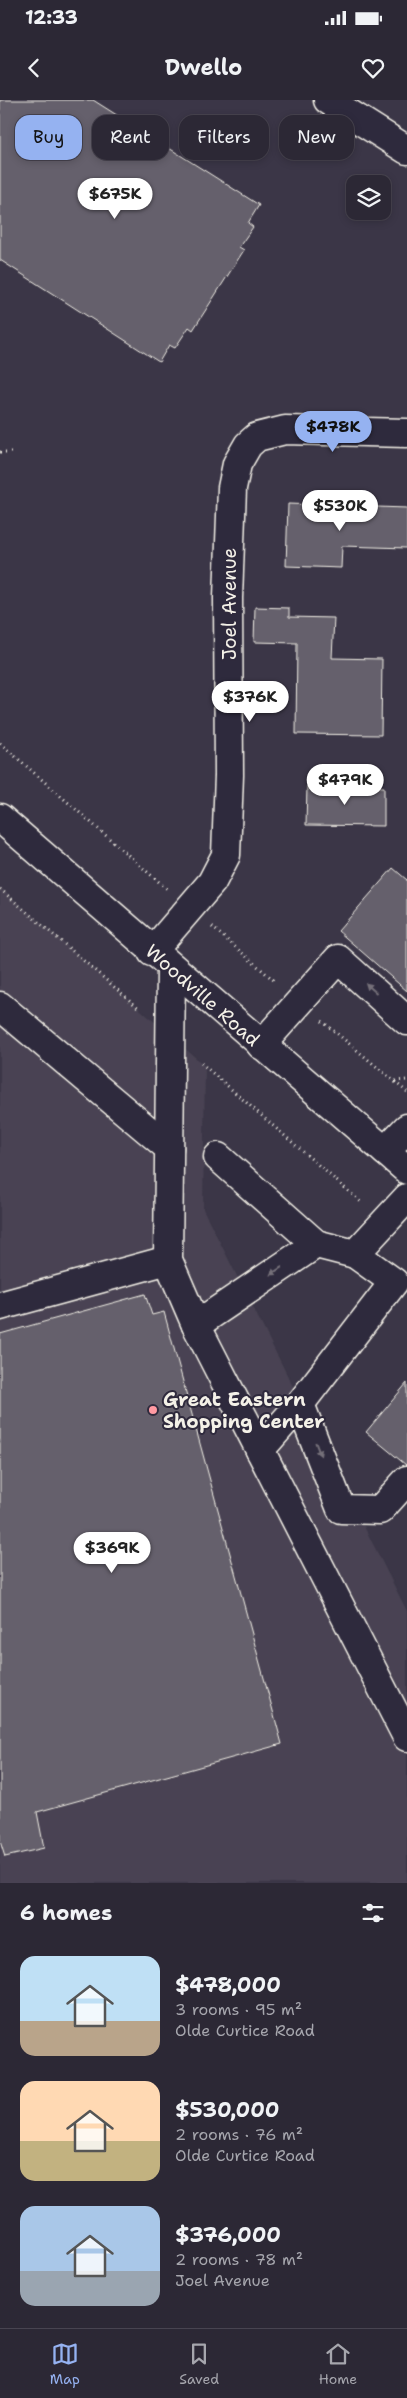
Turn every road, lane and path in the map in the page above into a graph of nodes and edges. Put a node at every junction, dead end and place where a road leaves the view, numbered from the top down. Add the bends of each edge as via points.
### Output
1 (328, 100) edge
2 (407, 150) edge
3 (407, 433) edge
4 (0, 452) edge
5 (15, 452) dead end
6 (0, 818) edge
7 (0, 889) edge
8 (162, 960) junction
9 (0, 1006) edge
10 (407, 1021) edge
11 (170, 1036) junction
12 (262, 1045) junction
13 (407, 1080) edge
14 (395, 1082) dead end
15 (407, 1128) edge
16 (169, 1148) junction
17 (385, 1151) junction
18 (218, 1157) dead end
19 (407, 1170) edge
20 (407, 1198) edge
21 (384, 1222) junction
22 (316, 1244) junction
23 (355, 1254) junction
24 (168, 1260) junction
25 (400, 1285) edge
26 (0, 1306) edge
27 (196, 1325) junction
28 (300, 1404) junction
29 (260, 1450) junction
30 (407, 1480) edge
31 (407, 1737) edge

1 - 2 street
3 - 8 street, Joel Avenue via 285,430 257,437 248,444 237,464 230,510 226,855
4 - 5 path
6 - 8 street, Woodville Road
7 - 11 path
8 - 11 street
8 - 12 street, Woodville Road
9 - 16 street
10 -> 12 street via 338,959
11 - 16 street
11 - 21 path
12 - 17 street, Woodville Road
13 - 14 path
15 - 17 street
16 - 24 street
17 - 19 street, Woodville Road
18 - 22 street
20 - 21 street
21 - 23 street
22 - 23 street
22 -> 27 street
23 - 25 street
24 - 26 street
24 - 27 street
25 - 28 street
27 - 29 street
28 - 29 street
28 -> 30 street via 341,1509 380,1510
29 - 31 street

